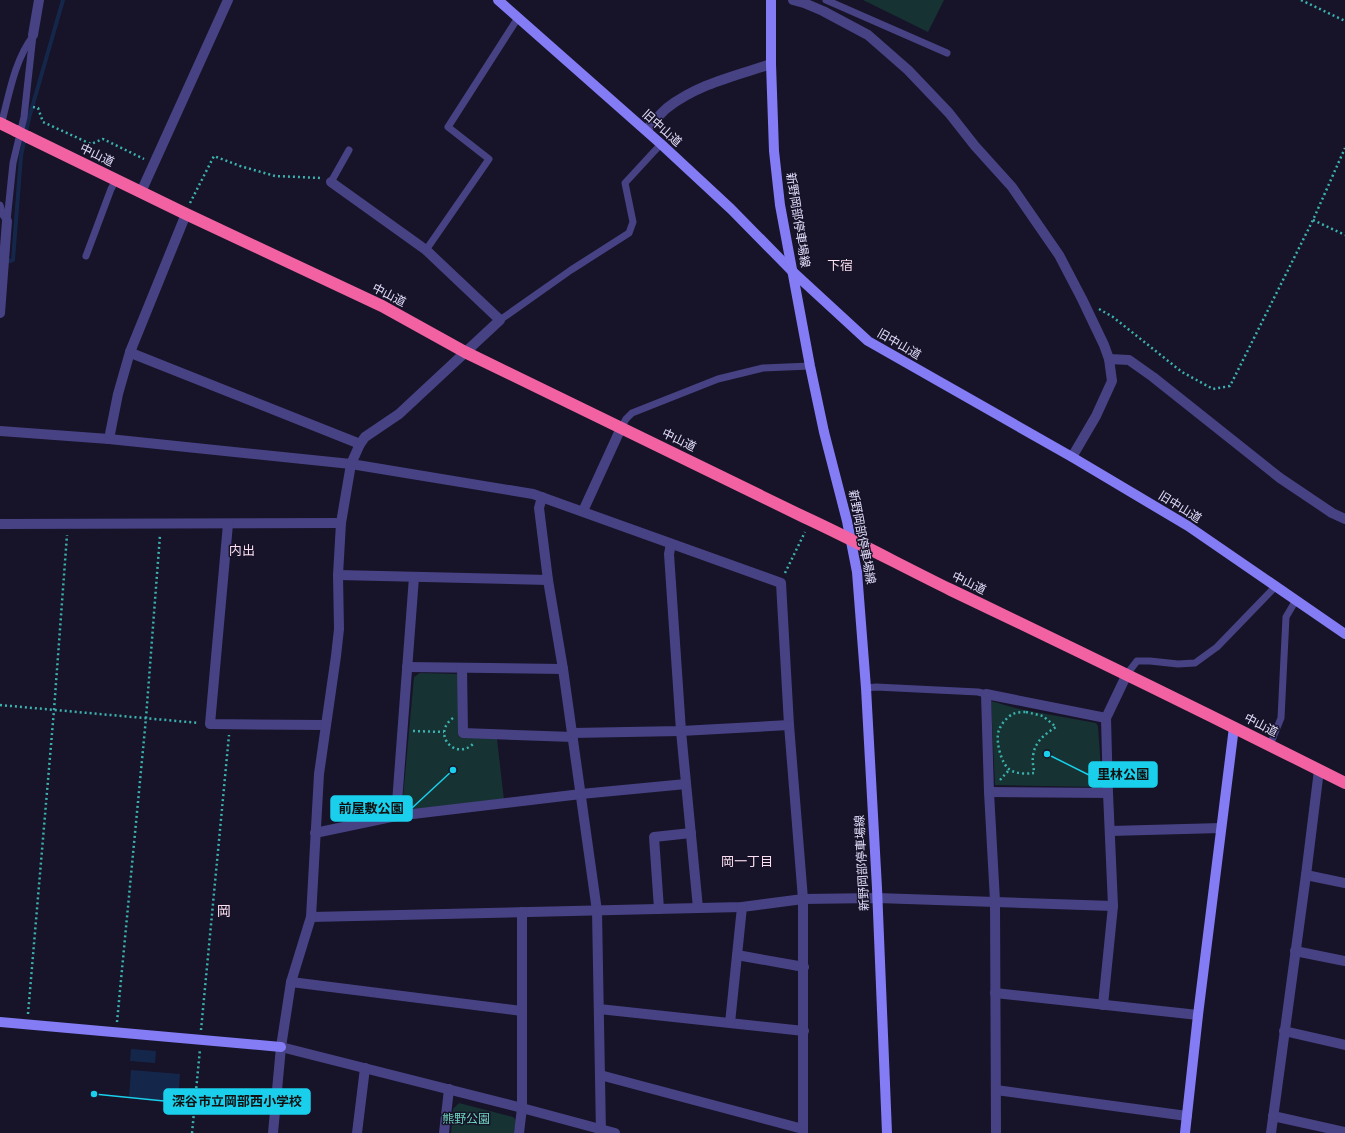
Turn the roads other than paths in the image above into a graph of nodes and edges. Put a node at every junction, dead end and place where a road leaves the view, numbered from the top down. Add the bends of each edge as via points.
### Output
1 (39, 0) edge
2 (228, 0) edge
3 (498, 0) edge
4 (771, 0) edge
5 (793, 0) edge
6 (826, 0) edge
7 (809, 2) edge
8 (518, 18) junction
9 (34, 35) junction
10 (947, 53) dead end
11 (771, 64) junction
12 (0, 125) edge
13 (646, 130) junction
14 (661, 144) junction
15 (349, 150) dead end
16 (116, 180) junction
17 (331, 182) joint
18 (141, 192) junction
19 (0, 205) edge
20 (186, 214) junction
21 (7, 221) junction
22 (3, 249) edge
23 (426, 250) junction
24 (86, 256) dead end
25 (793, 272) junction
26 (0, 313) edge
27 (500, 320) junction
28 (130, 352) junction
29 (465, 352) junction
30 (1109, 359) junction
31 (810, 366) junction
32 (621, 428) junction
33 (0, 431) edge
34 (109, 439) junction
35 (360, 444) junction
36 (1072, 457) junction
37 (351, 464) junction
38 (542, 497) junction
39 (583, 511) junction
40 (1345, 519) edge
41 (341, 523) junction
42 (0, 524) edge
43 (228, 524) junction
44 (851, 539) junction
45 (671, 544) junction
46 (338, 575) junction
47 (414, 577) junction
48 (548, 580) junction
49 (1276, 586) junction
50 (1296, 600) junction
51 (1345, 634) edge
52 (407, 667) junction
53 (462, 668) junction
54 (563, 669) junction
55 (1126, 674) junction
56 (866, 688) junction
57 (986, 694) junction
58 (1106, 718) junction
59 (325, 725) junction
60 (789, 725) junction
61 (1234, 727) junction
62 (681, 731) junction
63 (573, 735) junction
64 (1270, 745) junction
65 (1319, 770) junction
66 (1345, 783) edge
67 (686, 784) junction
68 (989, 792) junction
69 (1108, 793) junction
70 (581, 794) junction
71 (396, 816) junction
72 (1221, 828) junction
73 (1110, 832) junction
74 (315, 833) junction
75 (691, 833) junction
76 (1306, 874) junction
77 (1345, 883) edge
78 (877, 898) junction
79 (803, 899) junction
80 (995, 901) junction
81 (1113, 906) junction
82 (742, 907) junction
83 (698, 908) junction
84 (659, 909) junction
85 (597, 911) junction
86 (522, 912) junction
87 (311, 917) junction
88 (1295, 951) junction
89 (737, 955) junction
90 (1345, 961) edge
91 (804, 967) junction
92 (291, 982) junction
93 (995, 993) junction
94 (1103, 1005) junction
95 (599, 1009) junction
96 (522, 1012) junction
97 (1198, 1016) junction
98 (0, 1022) edge
99 (730, 1023) junction
100 (804, 1030) junction
101 (1284, 1031) junction
102 (1345, 1045) edge
103 (281, 1047) junction
104 (365, 1068) junction
105 (600, 1075) junction
106 (449, 1089) junction
107 (996, 1090) junction
108 (522, 1108) junction
109 (1187, 1116) junction
110 (1273, 1116) junction
111 (601, 1131) edge
112 (803, 1131) edge
113 (1345, 1132) edge
114 (273, 1133) edge
115 (357, 1133) edge
116 (444, 1133) edge
117 (519, 1133) edge
118 (615, 1133) edge
119 (887, 1133) edge
120 (996, 1133) edge
121 (1185, 1133) edge
122 (1271, 1133) edge

1 - 9 street
2 - 18 street
3 - 8 street, 旧中山道
4 - 11 street, 新野岡部停車場線
5 - 7 street
6 - 10 lane
7 - 30 street via 868,35 908,70 949,113 1012,187 1059,256
8 - 13 street, 旧中山道
8 - 23 lane via 448,127 489,159
9 - 12 lane via 25,47
9 - 21 lane via 24,117 13,163
11 - 13 street via 691,92 666,109
11 - 25 street, 新野岡部停車場線 via 774,151 780,205
12 - 16 highway, 中山道, bridge
13 - 14 street, 旧中山道
14 - 25 street, 旧中山道 via 731,209
14 - 27 lane via 625,183 633,222 629,233
15 - 17 lane
16 - 18 highway, 中山道
16 - 24 lane
17 - 23 street
18 - 20 highway, 中山道
19 - 21 lane
20 - 28 street
20 - 29 highway, 中山道 via 382,306
21 - 22 street
22 - 26 street
23 - 27 street
25 - 31 street, 新野岡部停車場線
25 - 36 street, 旧中山道 via 868,341
27 - 29 street
28 - 34 street
28 - 35 street
29 - 32 highway, 中山道
29 - 35 street via 399,414 365,437
30 - 36 street via 1112,381 1096,416
30 - 40 street via 1129,360 1280,478 1332,514
31 - 32 lane via 762,368 718,380 632,413
31 - 44 street, 新野岡部停車場線
32 - 39 street
32 - 44 highway, 中山道
33 - 34 street
34 - 37 street
35 - 37 street
36 - 49 street, 旧中山道 via 1188,526
37 - 38 street
37 - 41 street
38 - 39 street
38 - 48 street via 539,508
39 - 45 street
41 - 43 street
41 - 46 street
42 - 43 street
43 - 59 street via 210,724
44 - 55 highway, 中山道
44 - 56 street, 新野岡部停車場線 via 857,572
45 - 60 street via 781,583
45 - 62 street via 669,554
46 - 47 street
46 - 59 street via 339,629
47 - 48 street
47 - 52 street
48 - 54 street
49 - 50 street, 旧中山道
49 - 55 lane via 1217,647 1195,663 1137,661
50 - 51 street, 旧中山道
50 - 64 lane via 1286,617 1281,718
52 - 53 street
52 - 71 street
53 - 54 street
53 - 63 street via 463,733
54 - 63 street
55 - 58 street
55 - 61 highway, 中山道
56 - 57 lane
56 - 78 street, 新野岡部停車場線
57 - 58 street
57 - 68 street
58 - 69 street
59 - 74 street
60 - 62 street
60 - 79 street
61 - 64 highway, 中山道
61 - 72 street
62 - 63 street
62 - 67 street
63 - 70 street
64 - 65 highway, 中山道
65 - 66 highway, 中山道
65 - 76 street
67 - 70 street
67 - 75 street
68 - 69 street
68 - 80 street
69 - 73 street
70 - 71 street
70 - 85 street
71 - 74 street
72 - 73 street
72 - 97 street
73 - 81 street
74 - 87 street
75 - 83 street
75 - 84 street via 654,837
76 - 77 street
76 - 88 street
78 - 79 street
78 - 80 street
78 - 119 street, 新野岡部停車場線
79 - 82 street
79 - 91 street
80 - 81 street
80 - 93 street
81 - 94 street
82 - 83 street
82 - 89 street
83 - 84 street
84 - 85 street
85 - 86 street
85 - 95 street
86 - 87 street
86 - 96 street
87 - 92 street
88 - 90 street
88 - 101 street
89 - 91 street
89 - 99 street
91 - 100 street
92 - 96 street
92 - 103 street
93 - 94 street
93 - 107 street
94 - 97 street
95 - 99 street
95 - 105 street
96 - 108 street
97 - 109 street
98 - 103 street
99 - 100 street
100 - 112 street
101 - 102 street
101 - 110 street
103 - 104 street
103 - 114 street
104 - 106 street
104 - 115 street
105 - 111 street
105 - 112 street
106 - 108 street
106 - 116 street
107 - 109 street
107 - 120 street
108 - 111 street
108 - 117 street
109 - 121 street
110 - 113 street
110 - 122 street
111 - 118 street

